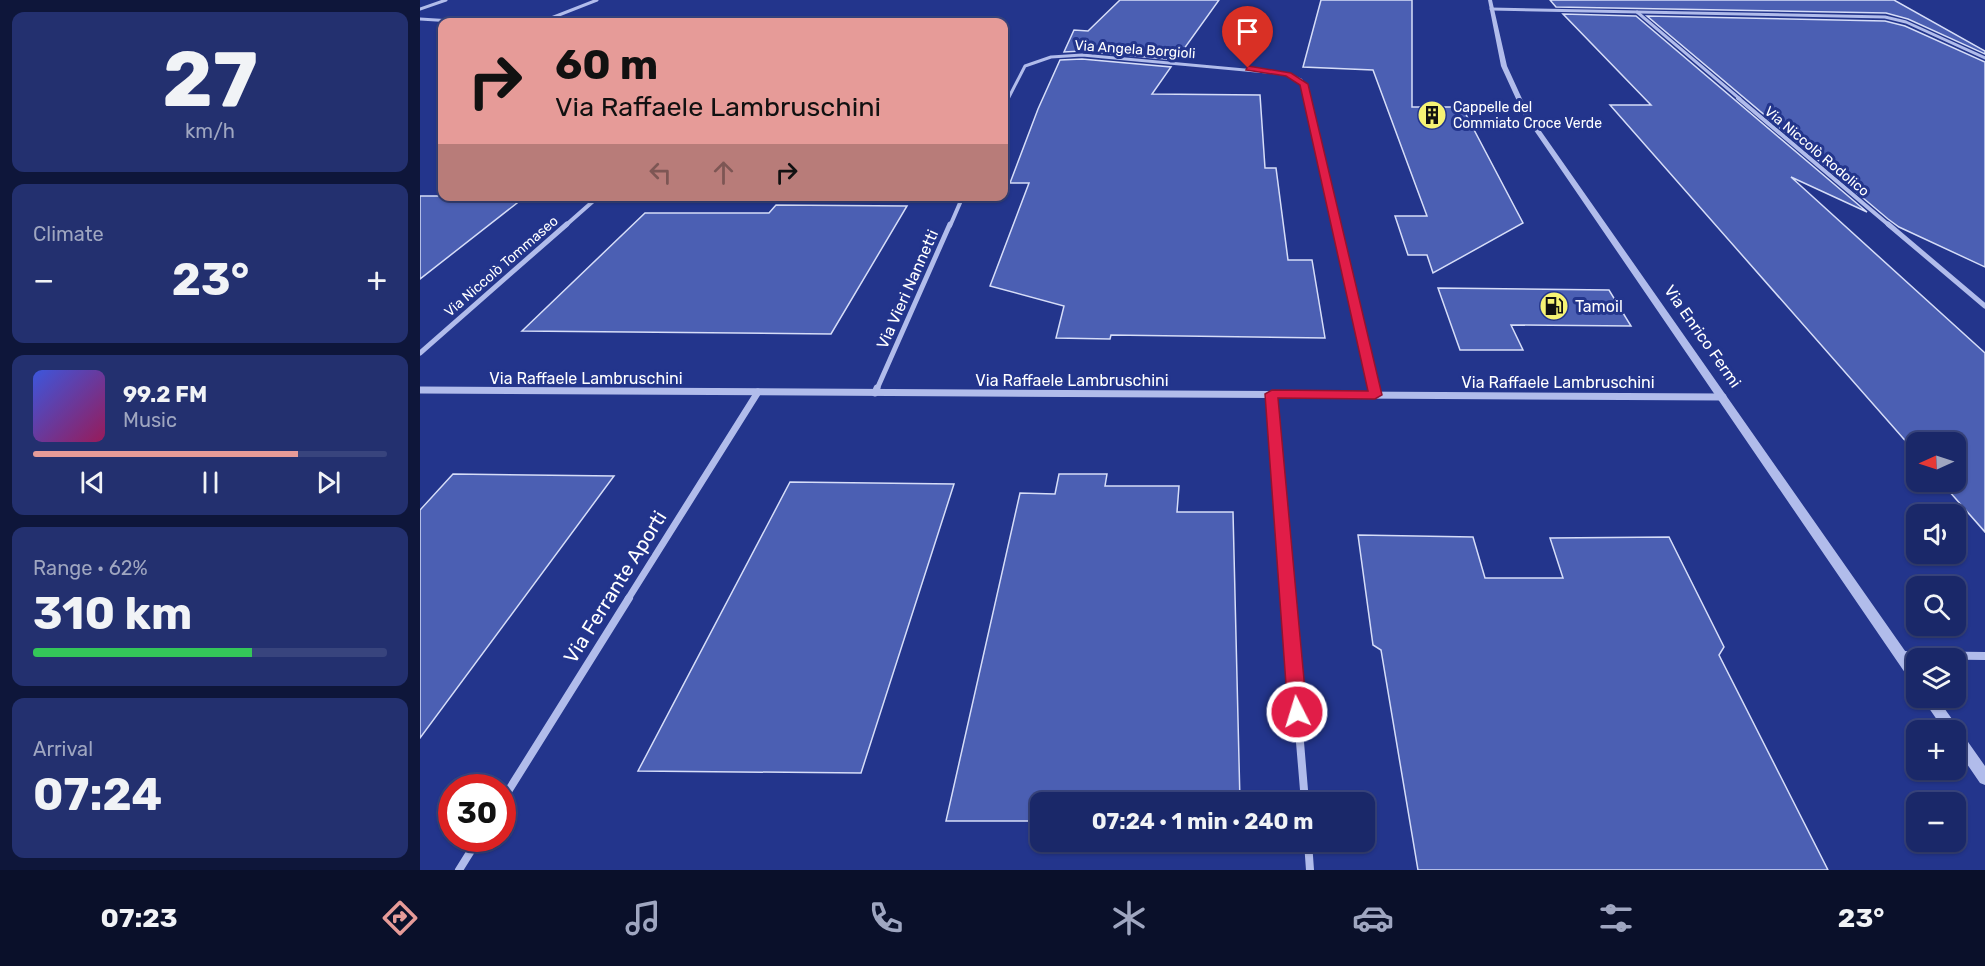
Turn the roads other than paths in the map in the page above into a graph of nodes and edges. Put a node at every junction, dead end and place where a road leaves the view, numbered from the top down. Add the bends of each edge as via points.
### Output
1 (446, 0) edge
2 (597, 0) edge
3 (1491, 4) edge
4 (420, 9) edge
5 (1636, 12) junction
6 (551, 18) edge
7 (420, 19) edge
8 (438, 20) edge
9 (1985, 58) edge
10 (1008, 96) edge
11 (593, 201) edge
12 (961, 201) edge
13 (1985, 306) edge
14 (420, 353) edge
15 (420, 390) edge
16 (758, 392) junction
17 (875, 393) junction
18 (1272, 394) junction
19 (1375, 395) junction
20 (1723, 397) junction
21 (1900, 655) junction
22 (1985, 656) edge
23 (1906, 664) edge
24 (1966, 750) edge
25 (1985, 778) edge
26 (516, 779) edge
27 (1304, 792) edge
28 (470, 852) edge
29 (1309, 852) edge
30 (459, 870) edge
31 (1310, 870) edge

1 - 4 street
2 - 6 street
3 - 5 street
3 - 20 street, Via Enrico Fermi via 1504,66 1526,114
5 - 9 street via 1894,18
5 - 13 street, Via Niccolò Rodolico
7 - 8 street
10 - 19 street, Via Angela Borgioli via 1021,69 1030,63 1071,55 1248,68 1301,80 1307,92
11 - 14 street, Via Niccolò Tommaseo
12 - 17 street, Via Vieri Nannetti
15 - 16 street, Via Raffaele Lambruschini
16 - 17 street, Via Raffaele Lambruschini
16 - 26 street, Via Ferrante Aporti
17 - 18 street, Via Raffaele Lambruschini
18 - 19 street, Via Raffaele Lambruschini
18 - 27 street
19 - 20 street, Via Raffaele Lambruschini
20 - 21 street, Via Enrico Fermi
21 - 22 street
21 - 23 street, Via Enrico Fermi
24 - 25 street
28 - 30 street
29 - 31 street

